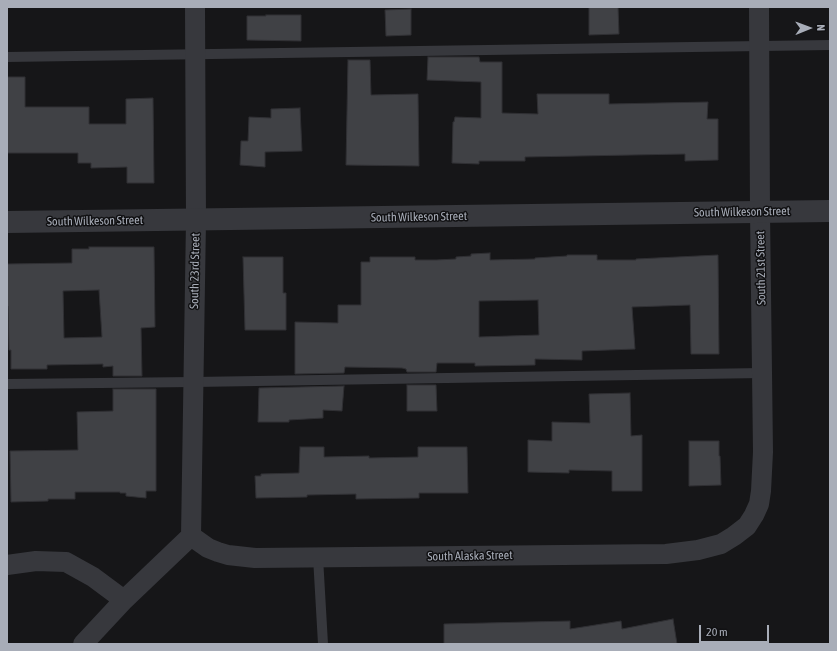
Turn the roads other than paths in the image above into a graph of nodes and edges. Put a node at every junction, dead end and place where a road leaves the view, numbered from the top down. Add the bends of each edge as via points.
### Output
1 (195, 7) edge
2 (759, 7) edge
3 (830, 45) edge
4 (759, 46) junction
5 (195, 54) junction
6 (7, 57) edge
7 (830, 211) edge
8 (760, 212) junction
9 (196, 220) junction
10 (7, 222) edge
11 (762, 372) junction
12 (194, 382) junction
13 (7, 384) edge
14 (747, 526) joint
15 (191, 536) junction
16 (318, 557) junction
17 (7, 565) edge
18 (124, 600) junction
19 (83, 644) edge
20 (323, 644) edge

1 - 5 street, South 23rd Street
2 - 4 street, South 21st Street
3 - 4 lane
4 - 5 lane
4 - 8 street, South 21st Street
5 - 6 lane
5 - 9 street, South 23rd Street
7 - 8 street, South Wilkeson Street
8 - 9 street, South Wilkeson Street
8 - 11 street, South 21st Street
9 - 10 street, South Wilkeson Street
9 - 12 street, South 23rd Street
11 - 12 lane
11 - 14 street, South 21st Street via 761,491 759,504
12 - 13 lane
12 - 15 street, South 23rd Street
14 - 16 street, South Alaska Street via 721,544 666,554
15 - 16 street, South Alaska Street via 208,548 228,555 255,558
15 - 18 street
16 - 20 lane
17 - 18 street via 36,561 66,562 93,576
18 - 19 street

